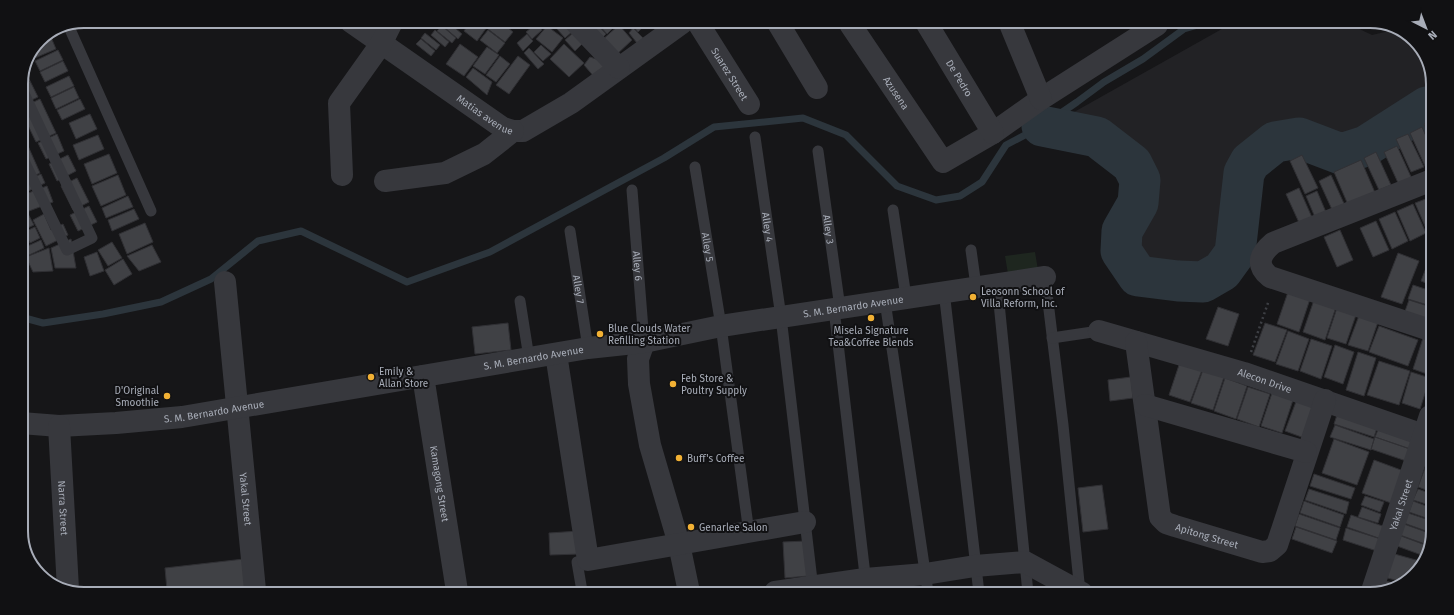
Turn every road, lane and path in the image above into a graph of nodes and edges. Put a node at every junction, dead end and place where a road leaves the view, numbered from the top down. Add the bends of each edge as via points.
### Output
1 (359, 28) edge
2 (389, 28) edge
3 (581, 28) edge
4 (669, 28) edge
5 (701, 28) edge
6 (780, 28) edge
7 (853, 28) edge
8 (929, 28) edge
9 (1012, 28) edge
10 (1152, 28) edge
11 (70, 30) edge
12 (381, 44) junction
13 (619, 68) junction
14 (818, 88) dead end
15 (1040, 99) junction
16 (28, 102) edge
17 (749, 104) dead end
18 (513, 131) junction
19 (992, 133) junction
20 (755, 137) dead end
21 (818, 151) dead end
22 (695, 167) dead end
23 (28, 171) edge
24 (342, 175) dead end
25 (385, 181) dead end
26 (1426, 182) edge
27 (632, 190) dead end
28 (893, 210) dead end
29 (151, 211) dead end
30 (570, 231) dead end
31 (971, 250) dead end
32 (1045, 277) joint
33 (1276, 279) junction
34 (225, 282) dead end
35 (986, 285) junction
36 (944, 291) junction
37 (896, 299) junction
38 (520, 301) dead end
39 (837, 308) junction
40 (781, 317) junction
41 (721, 326) junction
42 (1426, 329) edge
43 (1098, 331) joint
44 (1052, 338) junction
45 (644, 342) junction
46 (1136, 342) junction
47 (588, 348) junction
48 (556, 354) junction
49 (528, 358) junction
50 (1244, 373) junction
51 (423, 376) junction
52 (1324, 400) junction
53 (1145, 405) junction
54 (237, 408) junction
55 (28, 424) edge
56 (59, 426) junction
57 (1426, 428) edge
58 (1426, 435) edge
59 (1306, 452) junction
60 (805, 522) junction
61 (749, 533) junction
62 (679, 544) junction
63 (588, 560) junction
64 (1025, 562) junction
65 (975, 566) junction
66 (926, 583) edge
67 (68, 584) edge
68 (866, 586) edge
69 (254, 587) edge
70 (456, 587) edge
71 (581, 587) edge
72 (687, 587) edge
73 (814, 587) edge
74 (853, 587) edge
75 (978, 587) edge
76 (1027, 587) edge
77 (1069, 587) edge
78 (1079, 587) edge
79 (1373, 587) edge

1 - 12 street, Matias avenue
2 - 12 street
3 - 13 street
4 - 13 street, Matias avenue
5 - 17 street, Suarez Street
6 - 14 street
7 - 19 street, Azusena via 943,162
8 - 19 street, De Pedro
9 - 15 street
10 - 15 street
11 - 29 lane
12 - 18 street, Matias avenue via 503,128
12 - 24 street via 339,103
13 - 18 street, Matias avenue via 523,132
15 - 19 street
16 - 23 lane via 92,238 66,250
18 - 25 street via 484,154 445,173
20 - 40 lane, Alley 4
21 - 39 lane, Alley 3
22 - 41 lane, Alley 5
26 - 33 street via 1273,243 1265,249 1260,265 1264,273
27 - 45 lane, Alley 6
28 - 37 lane
30 - 47 lane, Alley 7
31 - 35 lane
32 - 35 street, S. M. Bernardo Avenue
32 - 44 lane
33 - 42 street
33 - 50 path
34 - 54 street, Yakal Street
35 - 36 street, S. M. Bernardo Avenue
35 - 64 lane
36 - 37 street, S. M. Bernardo Avenue
36 - 65 lane
37 - 39 street, S. M. Bernardo Avenue
37 - 66 lane
38 - 49 lane
39 - 40 street, S. M. Bernardo Avenue
39 - 68 lane, Alley 3
40 - 41 street, S. M. Bernardo Avenue
40 - 60 lane, Alley 4
41 - 45 street, S. M. Bernardo Avenue
41 - 61 lane, Alley 5
43 - 44 lane
43 - 46 street, Alecon Drive
44 - 78 lane
45 - 47 street, S. M. Bernardo Avenue
45 - 62 street via 638,359 639,384 650,445
46 - 50 street, Alecon Drive
46 - 53 street, Apitong Street
47 - 48 street, S. M. Bernardo Avenue
48 - 49 street, S. M. Bernardo Avenue
48 - 63 street
49 - 51 street, S. M. Bernardo Avenue
50 - 52 street, Alecon Drive
51 - 54 street, S. M. Bernardo Avenue
51 - 70 street, Kamagong Street
52 - 57 street, Alecon Drive
52 - 59 street, Apitong Street
53 - 59 street
53 - 59 street, Apitong Street via 1160,517 1166,523 1262,552 1270,551 1277,545
54 - 56 street, S. M. Bernardo Avenue via 182,417
54 - 69 street, Yakal Street
55 - 56 street, S. M. Bernardo Avenue
56 - 67 street, Narra Street
58 - 79 street, Yakal Street
60 - 61 street
60 - 73 lane, Alley 4
61 - 62 street
62 - 63 street
62 - 72 street
63 - 71 lane via 578,562
64 - 65 street
64 - 76 lane
64 - 77 street
65 - 66 street
65 - 75 lane
66 - 68 street
68 - 74 street

